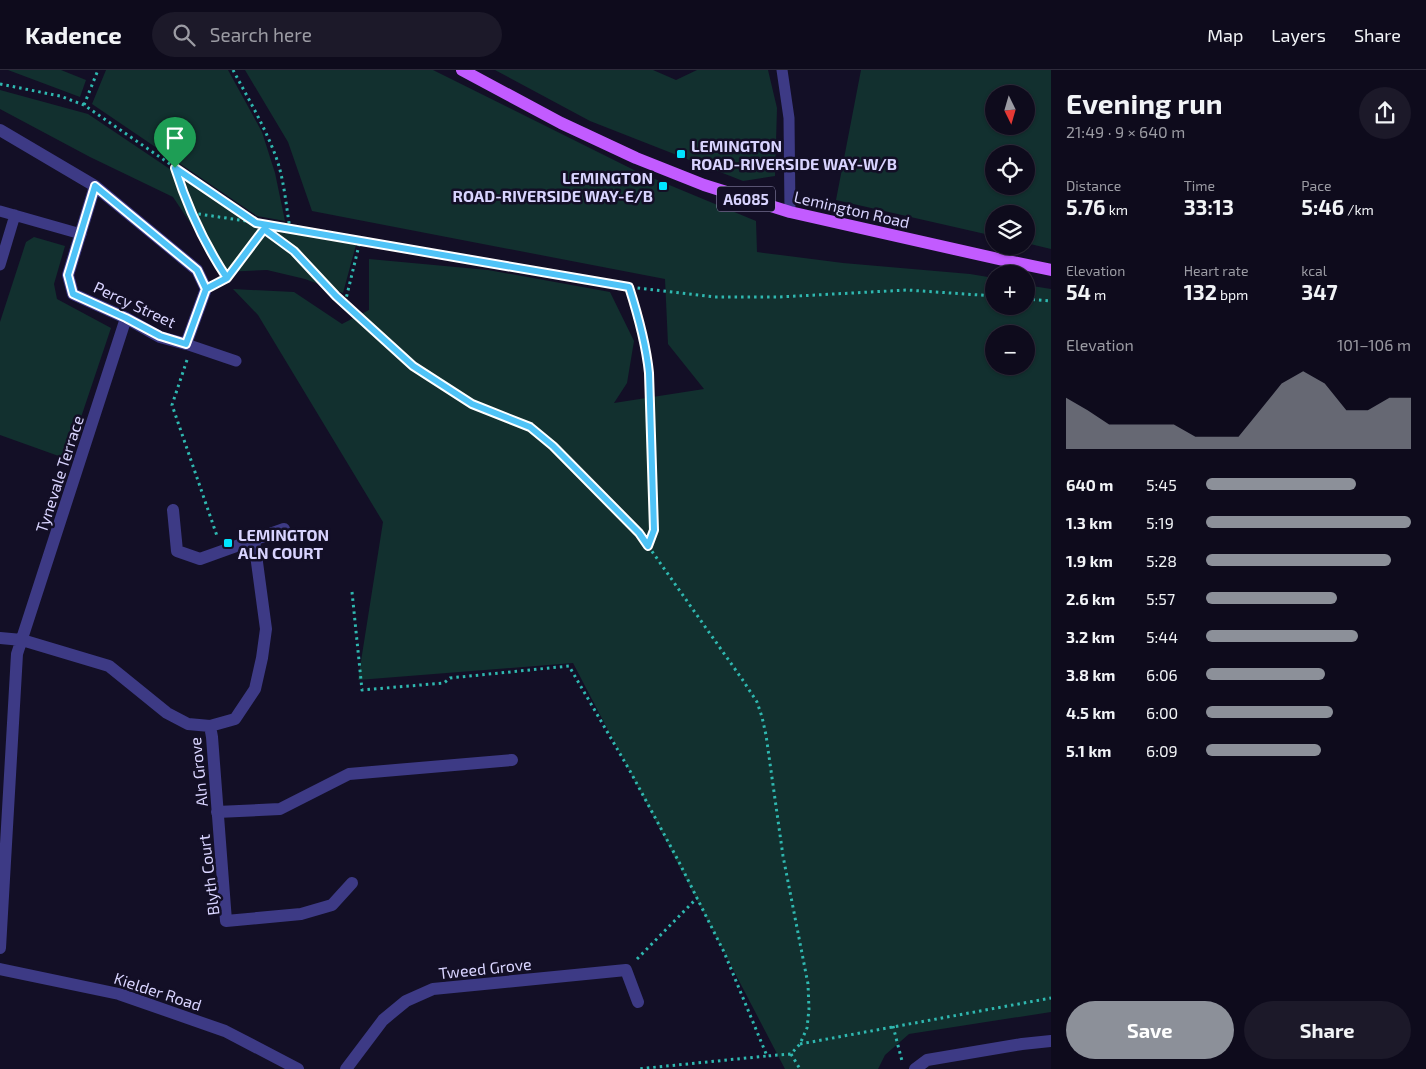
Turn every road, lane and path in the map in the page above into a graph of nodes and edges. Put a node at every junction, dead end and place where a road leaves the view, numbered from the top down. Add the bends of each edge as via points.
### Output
1 (98, 70) edge
2 (233, 70) edge
3 (462, 70) edge
4 (782, 70) edge
5 (0, 84) edge
6 (84, 104) junction
7 (0, 130) edge
8 (175, 168) junction
9 (95, 186) junction
10 (0, 211) edge
11 (790, 212) junction
12 (192, 213) junction
13 (15, 215) junction
14 (255, 223) junction
15 (264, 229) junction
16 (290, 229) junction
17 (81, 234) junction
18 (360, 241) junction
19 (0, 265) edge
20 (1051, 270) edge
21 (227, 278) junction
22 (629, 287) junction
23 (206, 289) junction
24 (985, 295) edge
25 (1035, 300) edge
26 (1051, 301) edge
27 (345, 304) junction
28 (126, 318) junction
29 (189, 345) junction
30 (236, 361) dead end
31 (173, 510) dead end
32 (284, 529) dead end
33 (254, 540) junction
34 (648, 546) junction
35 (223, 551) junction
36 (352, 592) dead end
37 (0, 638) edge
38 (22, 640) junction
39 (210, 726) junction
40 (512, 760) dead end
41 (217, 812) junction
42 (352, 883) dead end
43 (697, 898) junction
44 (0, 948) edge
45 (0, 969) edge
46 (626, 970) junction
47 (1051, 998) edge
48 (638, 1002) dead end
49 (893, 1026) junction
50 (1051, 1041) edge
51 (800, 1044) junction
52 (791, 1054) junction
53 (767, 1056) junction
54 (298, 1069) edge
55 (346, 1069) edge
56 (637, 1069) edge
57 (800, 1069) edge
58 (905, 1069) edge
59 (915, 1069) edge

1 - 6 path
2 - 16 path via 276,158
3 - 11 main road, Lemington Road / A6085 via 561,123 636,158 704,185
4 - 11 lane via 789,118
5 - 6 path
6 - 8 path
7 - 9 street
8 - 12 path
8 - 14 path
9 - 17 street, Percy Street
9 - 23 street via 197,270
10 - 13 lane
11 - 20 main road, Lemington Road / A6085
12 - 14 path
12 - 21 path via 204,242
13 - 17 lane
13 - 19 lane
14 - 15 path
14 - 16 path
15 - 21 path
15 - 27 path via 294,251
16 - 18 path
17 - 28 street, Percy Street via 68,275 73,294
18 - 22 path
18 - 27 path
21 - 23 path
22 - 24 path via 715,297 907,290
22 - 34 path via 648,355 654,530
23 - 29 street, Percy Street
25 - 26 path
27 - 34 path via 413,366 472,404 530,427 560,453
28 - 29 street, Percy Street via 160,336
28 - 38 street, Tynevale Terrace
29 - 30 lane
29 - 35 path via 172,405
31 - 35 street via 177,551 200,559
32 - 33 street
33 - 35 street
33 - 39 street via 266,629 255,689 235,719
34 - 51 path via 742,679 757,702 762,717 782,856 808,984 807,1028
36 - 43 path via 362,690 569,666 630,771
37 - 38 street, Aln Grove
38 - 39 street, Aln Grove via 109,666 167,713 188,724
38 - 44 street, Tynevale Terrace via 17,654
39 - 41 street, Aln Grove
40 - 41 street, Aln Grove via 349,774 280,809
41 - 42 street, Blyth Court via 226,921 301,914 324,908 332,905
43 - 46 path
43 - 53 path via 724,952
45 - 54 street, Kielder Road via 119,994 225,1031
46 - 48 street
46 - 55 street, Tweed Grove via 432,989 406,1001 383,1020
47 - 49 path
49 - 51 path
49 - 58 path
50 - 59 street via 927,1060
51 - 52 path
52 - 53 path
52 - 57 path
53 - 56 path

